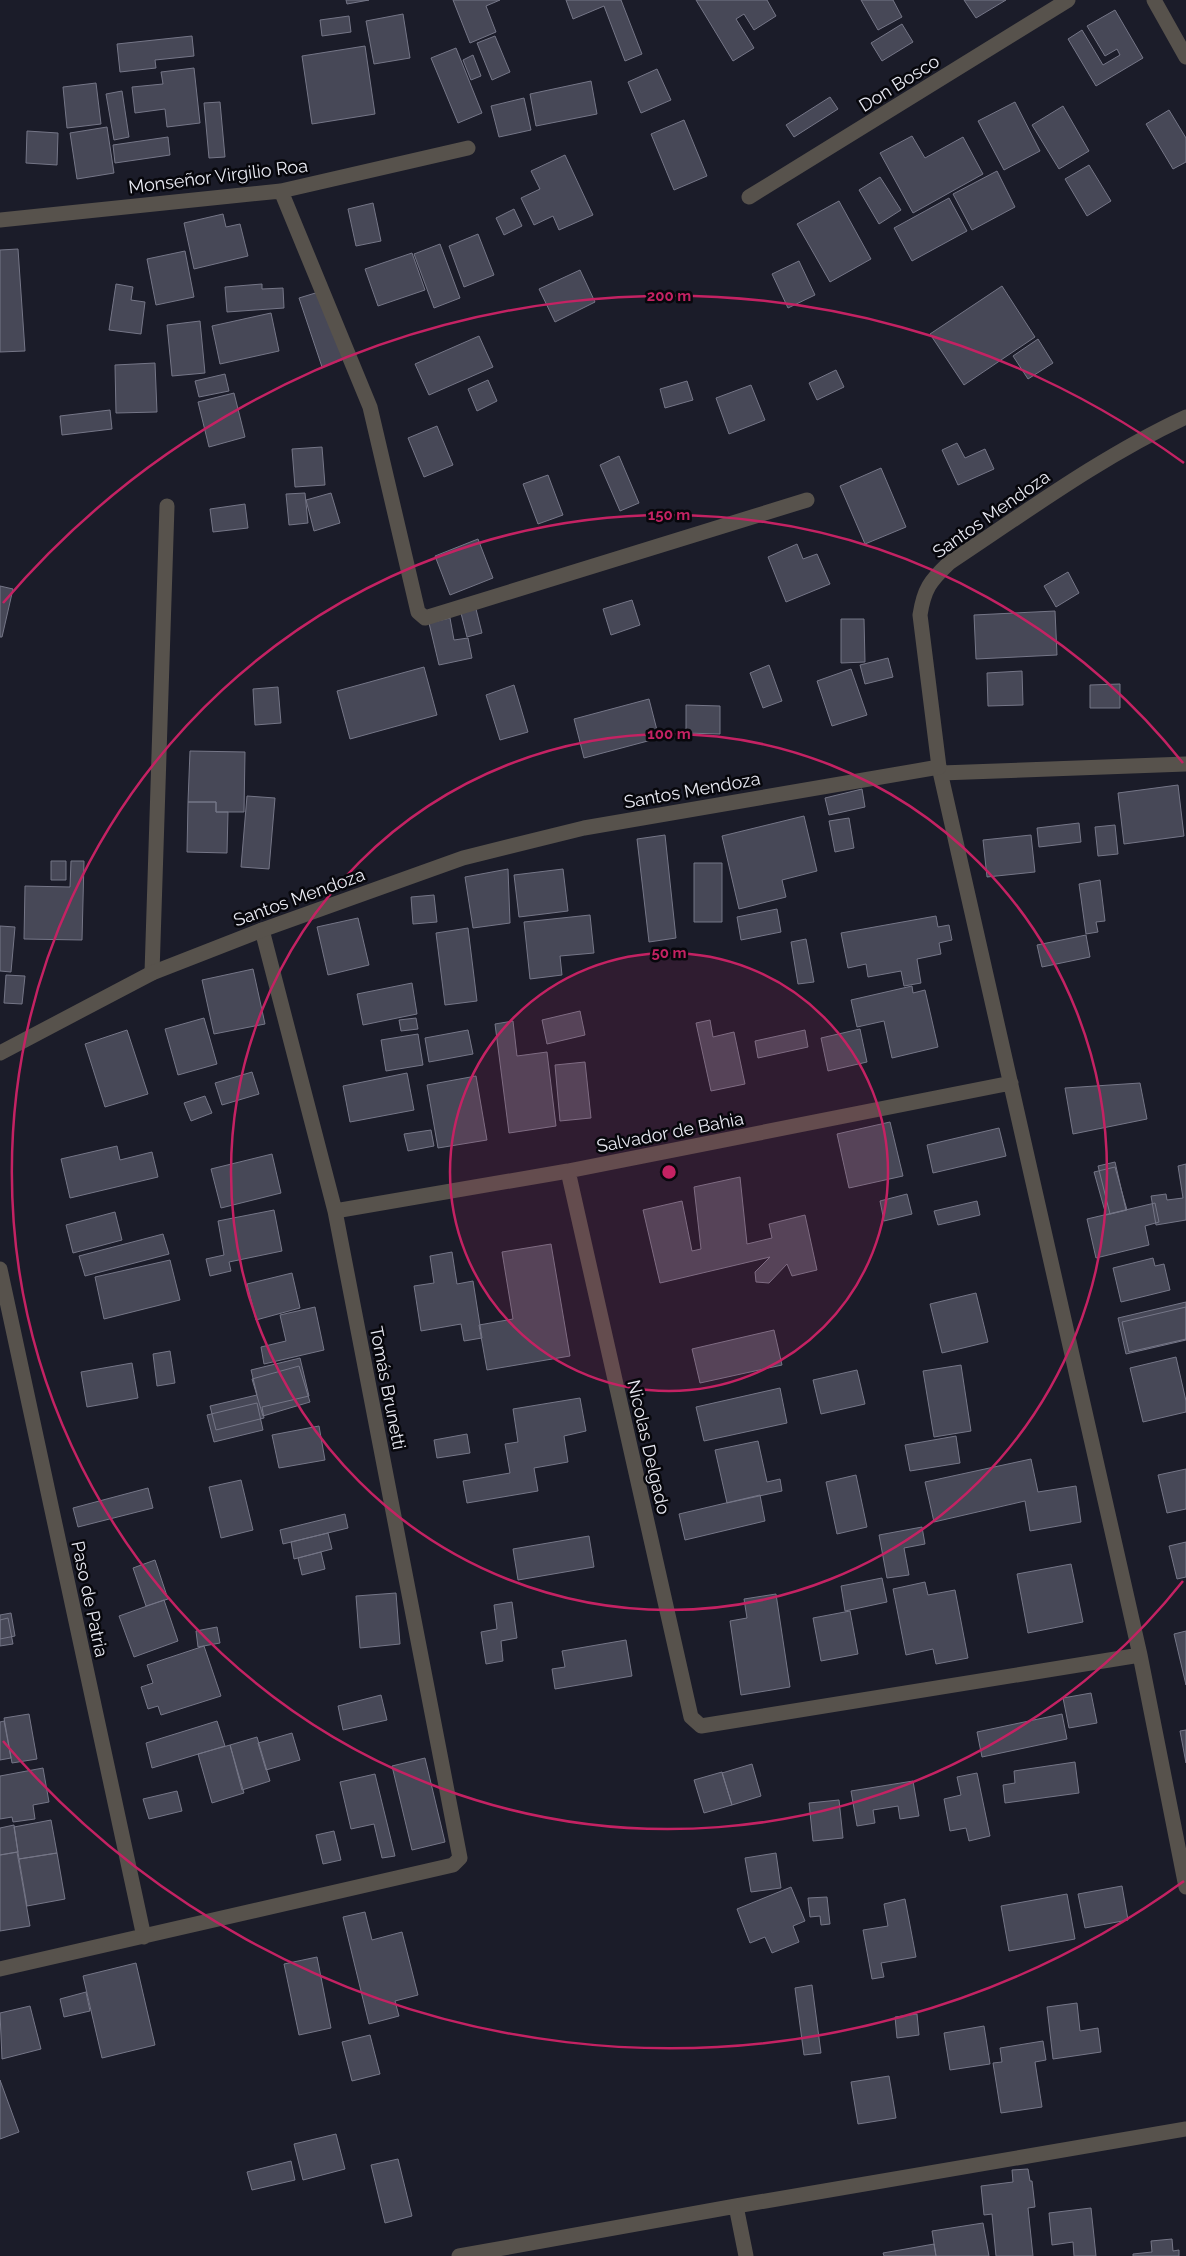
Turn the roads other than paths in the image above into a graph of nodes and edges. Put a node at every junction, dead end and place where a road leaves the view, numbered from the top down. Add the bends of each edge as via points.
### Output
1 (1068, 0) edge
2 (1154, 0) edge
3 (1186, 57) edge
4 (468, 148) dead end
5 (281, 190) junction
6 (749, 197) dead end
7 (0, 220) edge
8 (1186, 416) edge
9 (807, 500) dead end
10 (167, 506) dead end
11 (1186, 764) edge
12 (940, 770) junction
13 (262, 930) junction
14 (152, 973) junction
15 (0, 1053) edge
16 (1010, 1083) junction
17 (568, 1171) junction
18 (335, 1211) junction
19 (0, 1269) edge
20 (1140, 1655) junction
21 (1182, 1850) edge
22 (1186, 1887) edge
23 (144, 1937) junction
24 (0, 1968) edge
25 (1186, 2130) edge
26 (736, 2206) junction
27 (460, 2256) edge
28 (746, 2256) edge

1 - 6 street, Don Bosco
2 - 3 street
4 - 5 street, Monseñor Virgilio Roa
5 - 7 street, Monseñor Virgilio Roa
5 - 9 street via 370,408 421,616 425,618
8 - 12 street, Santos Mendoza via 1095,466 949,563 934,578 924,593 920,615
10 - 14 street
11 - 12 street
12 - 13 street, Santos Mendoza via 584,828 463,858
12 - 16 street
13 - 14 street, Santos Mendoza
13 - 18 street, Tomás Brunetti
14 - 15 street, Santos Mendoza
16 - 17 street, Salvador de Bahia
16 - 20 street
17 - 18 street, Salvador de Bahia
17 - 20 street, Nicolas Delgado via 690,1717 701,1726
18 - 23 street, Tomás Brunetti via 460,1858 453,1865
19 - 23 street, Paso de Patria
20 - 21 street
21 - 22 street
23 - 24 street
25 - 26 street
26 - 27 street
26 - 28 street

